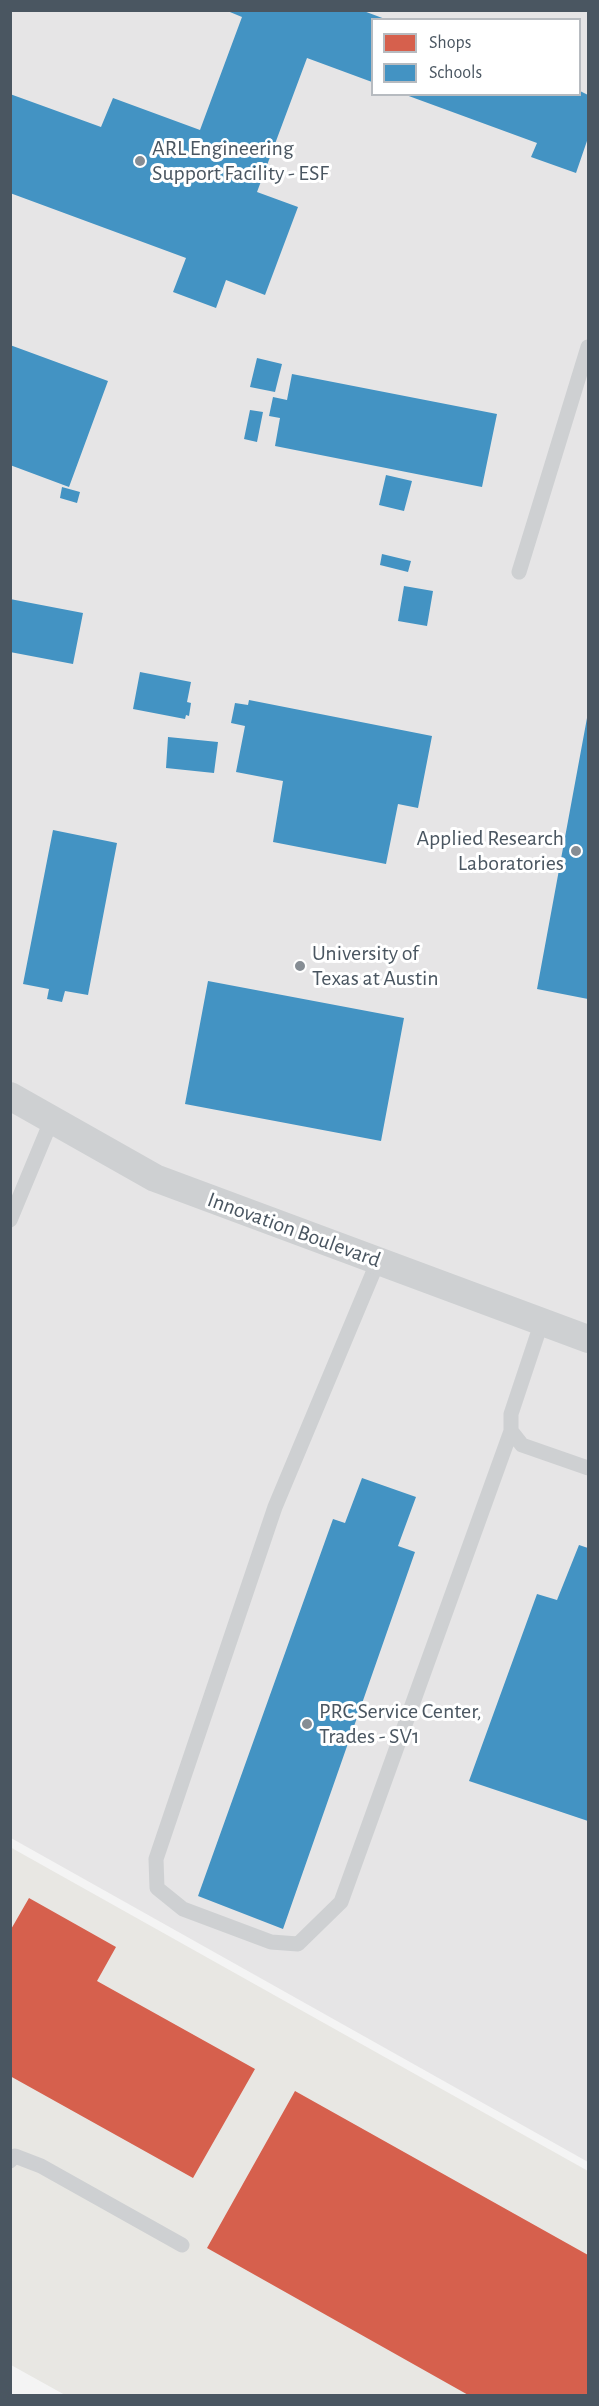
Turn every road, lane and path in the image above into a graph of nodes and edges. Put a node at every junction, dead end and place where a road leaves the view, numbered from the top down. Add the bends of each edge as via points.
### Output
1 (588, 347) edge
2 (519, 572) dead end
3 (10, 1096) edge
4 (52, 1119) junction
5 (10, 1220) edge
6 (378, 1261) junction
7 (542, 1321) junction
8 (588, 1339) edge
9 (511, 1431) junction
10 (588, 1468) edge
11 (10, 2161) edge
12 (182, 2245) dead end

1 - 2 lane
3 - 4 street, Innovation Boulevard
4 - 5 lane
4 - 6 street, Innovation Boulevard via 155,1178
6 - 7 street, Innovation Boulevard
6 - 9 lane via 276,1508 156,1859 157,1888 183,1908 271,1942 298,1944 341,1902
7 - 8 street, Innovation Boulevard
7 - 9 lane via 511,1414
9 - 10 lane via 522,1445
11 - 12 lane via 15,2156 41,2166

